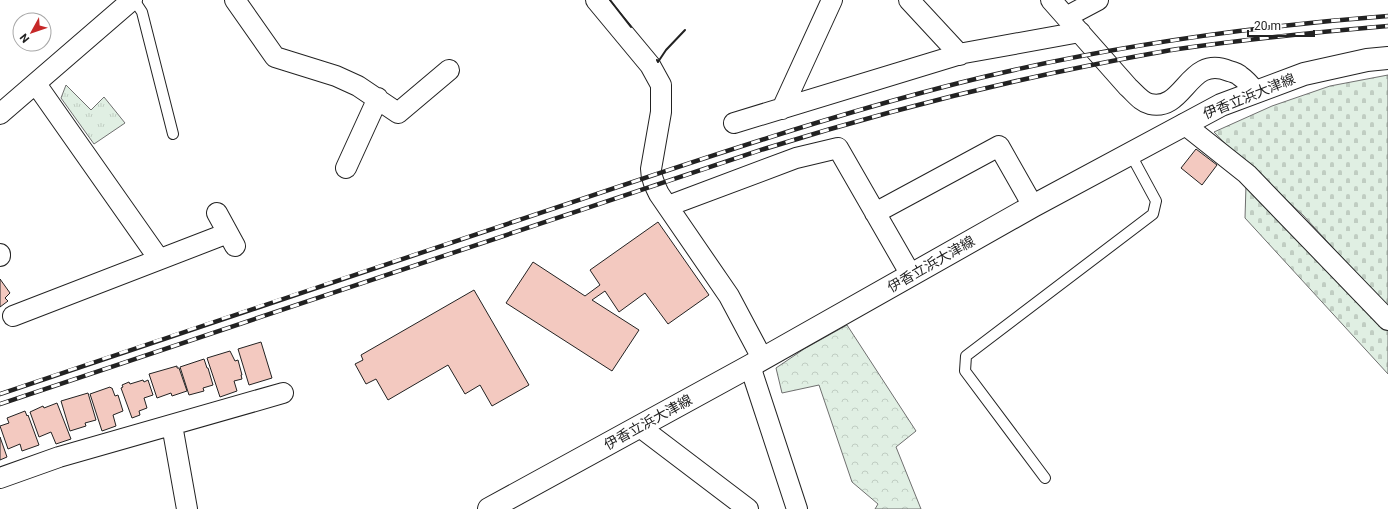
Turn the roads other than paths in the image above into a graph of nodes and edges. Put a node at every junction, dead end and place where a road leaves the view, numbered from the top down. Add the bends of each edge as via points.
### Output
1 (235, 0) edge
2 (596, 0) edge
3 (832, 0) edge
4 (909, 0) edge
5 (1051, 0) edge
6 (1098, 0) edge
7 (129, 1) edge
8 (1066, 17) junction
9 (1080, 32) junction
10 (960, 55) junction
11 (1388, 58) edge
12 (449, 70) dead end
13 (36, 84) junction
14 (1256, 91) junction
15 (378, 98) junction
16 (782, 109) junction
17 (0, 114) edge
18 (734, 124) dead end
19 (1184, 124) junction
20 (173, 134) dead end
21 (1130, 153) junction
22 (346, 168) dead end
23 (668, 206) junction
24 (1033, 206) junction
25 (217, 213) dead end
26 (875, 213) junction
27 (159, 259) junction
28 (911, 275) junction
29 (13, 316) dead end
30 (1388, 320) edge
31 (756, 362) junction
32 (283, 392) dead end
33 (172, 424) junction
34 (640, 427) junction
35 (0, 478) edge
36 (1044, 478) dead end
37 (187, 509) edge
38 (490, 509) edge
39 (748, 509) edge
40 (797, 509) edge

1 - 15 street via 275,57 336,76
2 - 23 street via 650,65 661,85 661,112 651,176
3 - 16 street
4 - 10 street
5 - 8 street
6 - 8 street
7 - 13 street
7 - 20 lane via 142,12
8 - 9 street
9 - 10 street
9 - 14 street via 1128,87 1140,99 1150,104 1164,104 1176,97 1194,76 1207,68 1221,68 1240,75
10 - 16 street
11 - 14 main road, 伊香立浜大津線 via 1304,74
12 - 15 street via 398,113
13 - 17 street
13 - 27 street
14 - 19 main road, 伊香立浜大津線
15 - 22 street
16 - 18 street
19 - 21 main road, 伊香立浜大津線
19 - 30 street via 1247,174
21 - 24 main road, 伊香立浜大津線
21 - 36 lane via 1156,201 1153,214 966,356 965,372
23 - 26 street via 796,158 838,148
23 - 31 street via 729,296
24 - 26 street via 999,146
24 - 28 main road, 伊香立浜大津線
25 - 27 street via 232,239
26 - 28 street
27 - 29 street
28 - 31 main road, 伊香立浜大津線
31 - 34 main road, 伊香立浜大津線
31 - 40 street
32 - 33 street
33 - 35 street via 59,457
33 - 37 street
34 - 38 main road, 伊香立浜大津線
34 - 39 street

